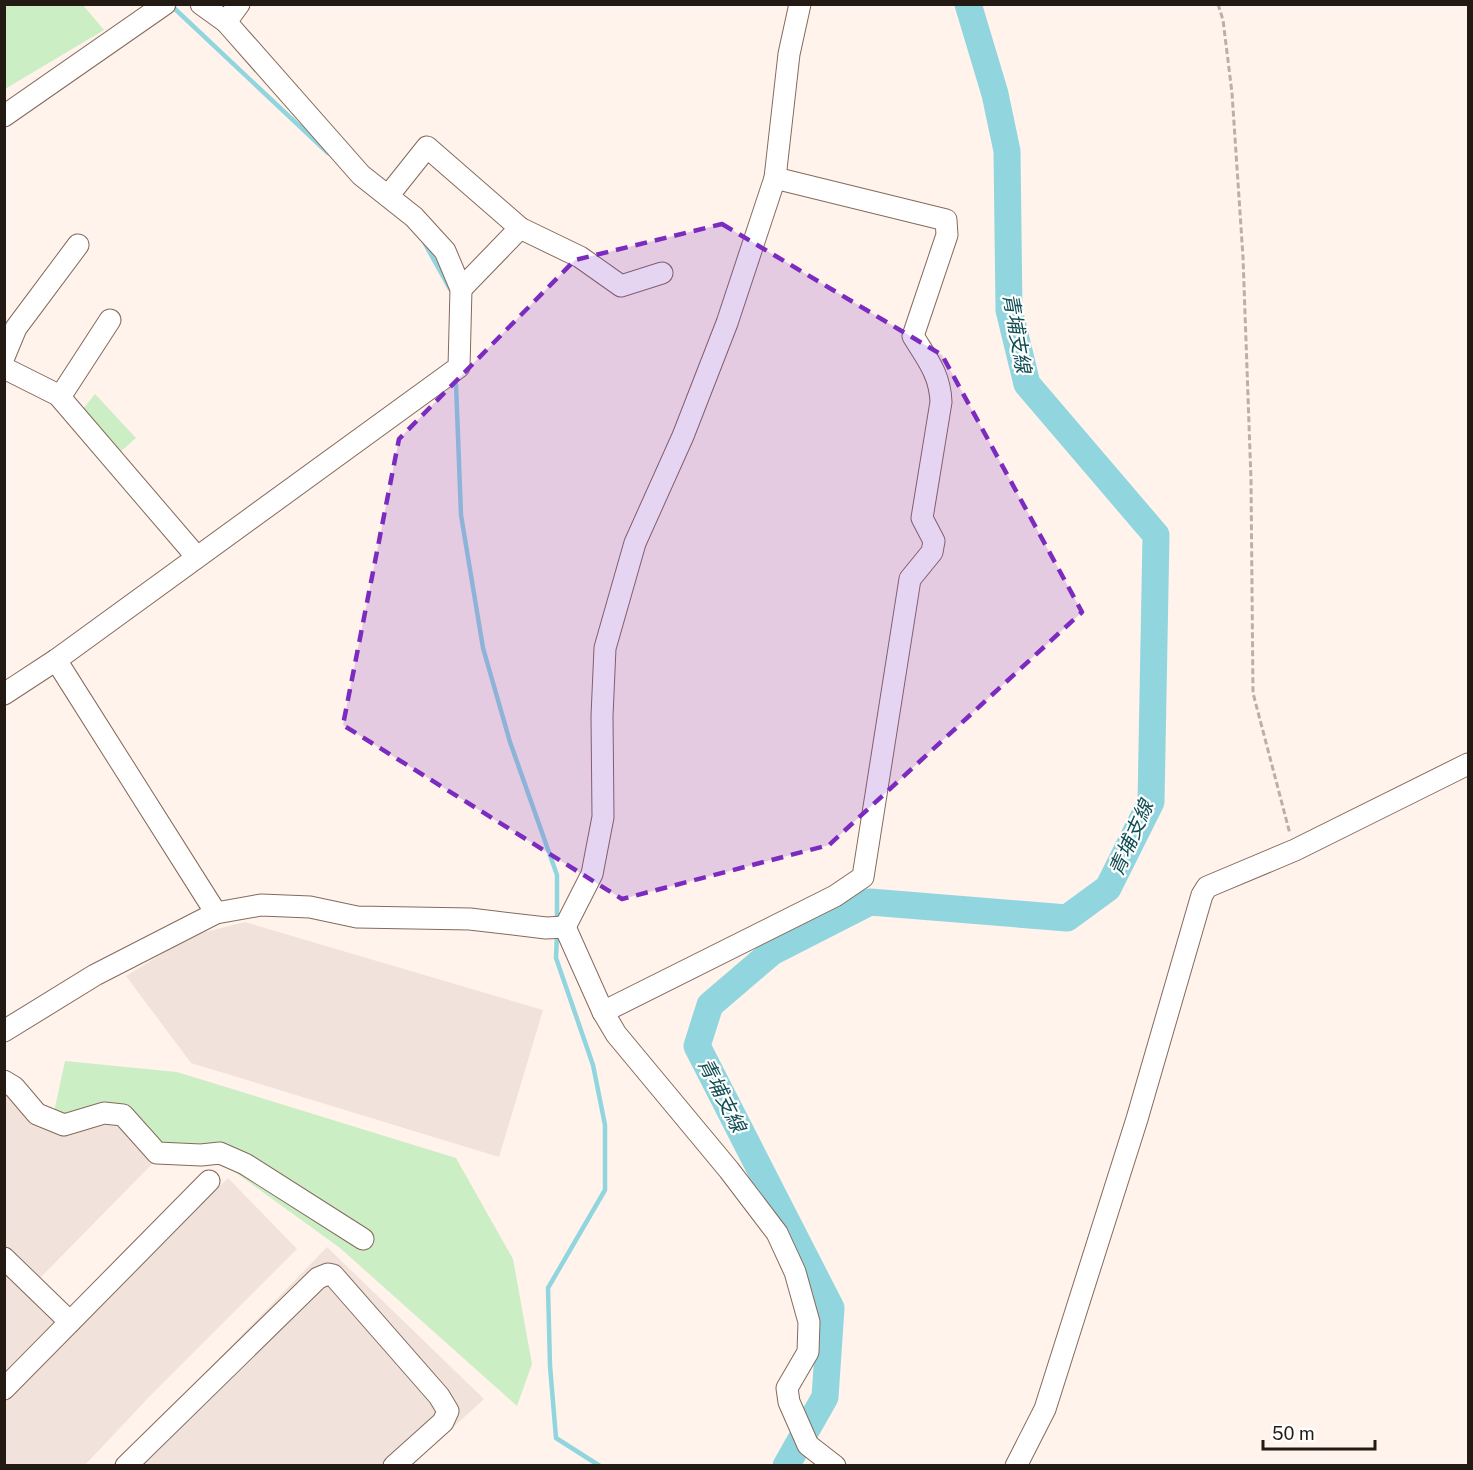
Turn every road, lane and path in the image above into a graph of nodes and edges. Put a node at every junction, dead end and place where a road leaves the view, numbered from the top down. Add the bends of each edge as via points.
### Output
1 (165, 4) edge
2 (201, 4) edge
3 (239, 4) edge
4 (800, 4) edge
5 (1218, 4) edge
6 (226, 22) junction
7 (4, 116) edge
8 (775, 178) junction
9 (388, 196) junction
10 (520, 228) junction
11 (78, 245) dead end
12 (662, 273) dead end
13 (461, 289) junction
14 (110, 320) dead end
15 (4, 357) edge
16 (4, 368) edge
17 (60, 397) junction
18 (196, 556) junction
19 (56, 660) junction
20 (4, 694) edge
21 (1468, 764) edge
22 (1295, 850) junction
23 (216, 913) junction
24 (555, 927) junction
25 (603, 1012) junction
26 (4, 1031) edge
27 (4, 1081) edge
28 (209, 1181) dead end
29 (363, 1239) dead end
30 (4, 1258) edge
31 (70, 1322) junction
32 (4, 1389) edge
33 (126, 1466) edge
34 (394, 1466) edge
35 (835, 1466) edge
36 (1016, 1466) edge

1 - 7 street
2 - 6 street
3 - 6 street
4 - 8 street via 789,54
5 - 22 path via 1232,93 1243,257 1251,480 1252,693
6 - 9 street via 361,175
8 - 24 street via 727,323 683,436 635,543 605,648 603,817 592,874
8 - 25 street via 946,220 948,235 913,336 936,372 940,387 922,518 934,541 932,552 910,579 863,877 835,896
9 - 10 street via 426,147
9 - 13 street via 446,251
10 - 12 street via 580,257 621,286
10 - 13 street
11 - 15 street via 16,328
13 - 18 street via 459,367
14 - 17 street
16 - 17 street
17 - 18 street
18 - 19 street
19 - 20 street
19 - 23 street
21 - 22 street
22 - 36 street via 1208,887 1202,895 1046,1409
23 - 24 street via 261,905 310,907 357,917 470,919
23 - 26 street via 95,975
24 - 25 street
25 - 35 street via 616,1034 777,1233 795,1272 809,1322 808,1352 787,1388 790,1404 808,1444
27 - 29 street via 37,1114 64,1125 104,1113 123,1115 158,1153 220,1153 245,1164
28 - 31 street
30 - 31 street
31 - 32 street
33 - 34 street via 318,1278 328,1274 333,1275 439,1396 448,1411 443,1422

